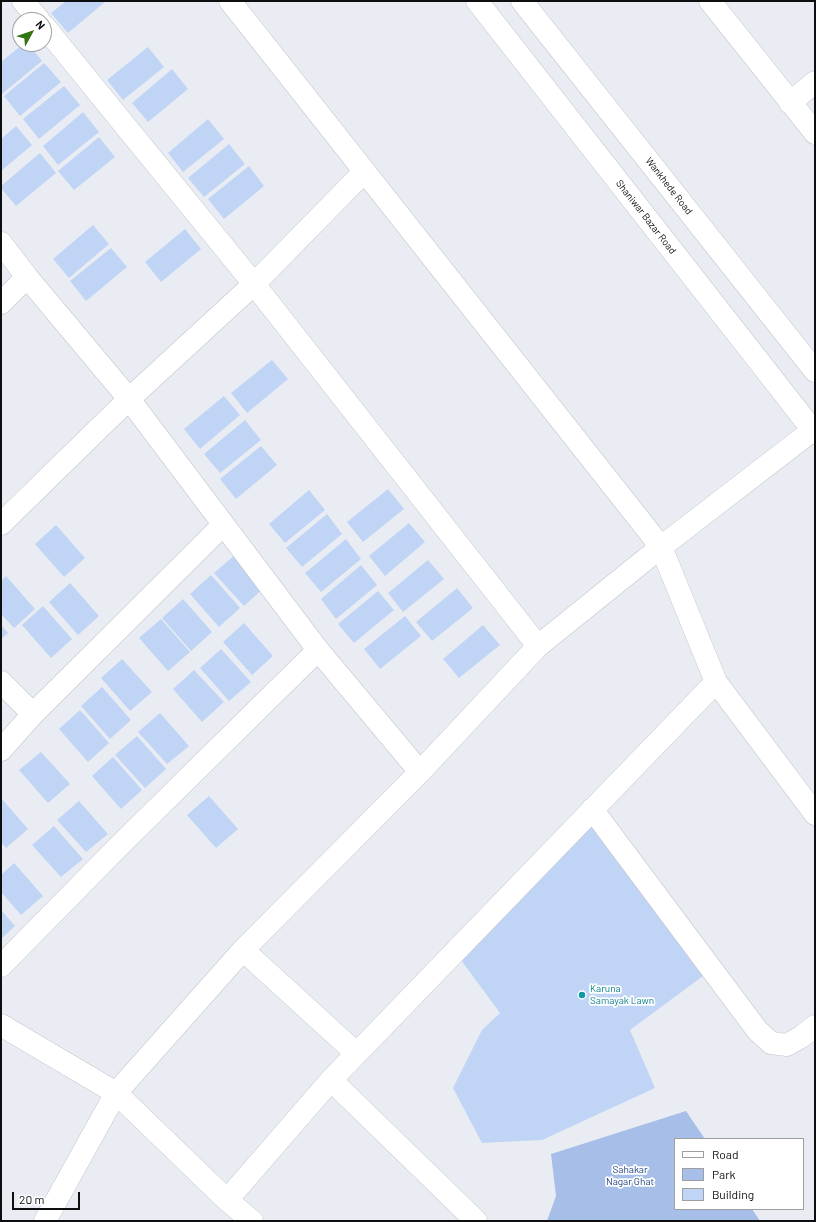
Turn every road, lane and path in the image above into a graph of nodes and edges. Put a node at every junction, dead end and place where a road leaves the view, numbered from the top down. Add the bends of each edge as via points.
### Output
1 (23, 1) edge
2 (230, 1) edge
3 (477, 1) edge
4 (522, 1) edge
5 (710, 1) edge
6 (32, 12) edge
7 (52, 36) edge
8 (815, 82) edge
9 (790, 103) junction
10 (815, 133) edge
11 (364, 172) junction
12 (1, 243) edge
13 (27, 277) junction
14 (254, 284) junction
15 (1, 303) edge
16 (815, 371) edge
17 (129, 399) junction
18 (814, 432) edge
19 (1, 524) edge
20 (223, 525) junction
21 (661, 547) junction
22 (538, 646) junction
23 (318, 650) junction
24 (1, 682) edge
25 (716, 682) junction
26 (33, 714) junction
27 (1, 750) edge
28 (420, 772) junction
29 (592, 809) junction
30 (815, 814) edge
31 (244, 950) junction
32 (1, 966) edge
33 (1, 1025) edge
34 (815, 1026) edge
35 (356, 1053) junction
36 (331, 1080) junction
37 (116, 1093) junction
38 (227, 1200) junction
39 (44, 1221) edge
40 (252, 1221) edge
41 (476, 1221) edge

1 - 6 street
2 - 11 street
3 - 18 street, Shaniwar Bazar Road
4 - 16 street, Wankhede Road
5 - 9 street
7 - 14 street
8 - 9 street
9 - 10 street
11 - 14 street
11 - 21 street
12 - 13 street
13 - 15 street
13 - 17 street
14 - 17 street
14 - 22 street
17 - 19 street
17 - 20 street
18 - 21 street
20 - 23 street
20 - 26 street
21 - 22 street
21 - 25 street
22 - 28 street
23 - 28 street
23 - 32 street
24 - 26 street
25 - 29 street
25 - 30 street
26 - 27 street
28 - 31 street
29 - 34 street via 757,1030 771,1043 787,1045
29 - 35 street
31 - 35 street
31 - 37 street
33 - 37 street
35 - 36 street
36 - 38 street
36 - 41 street
37 - 38 street
37 - 39 street
38 - 40 street

